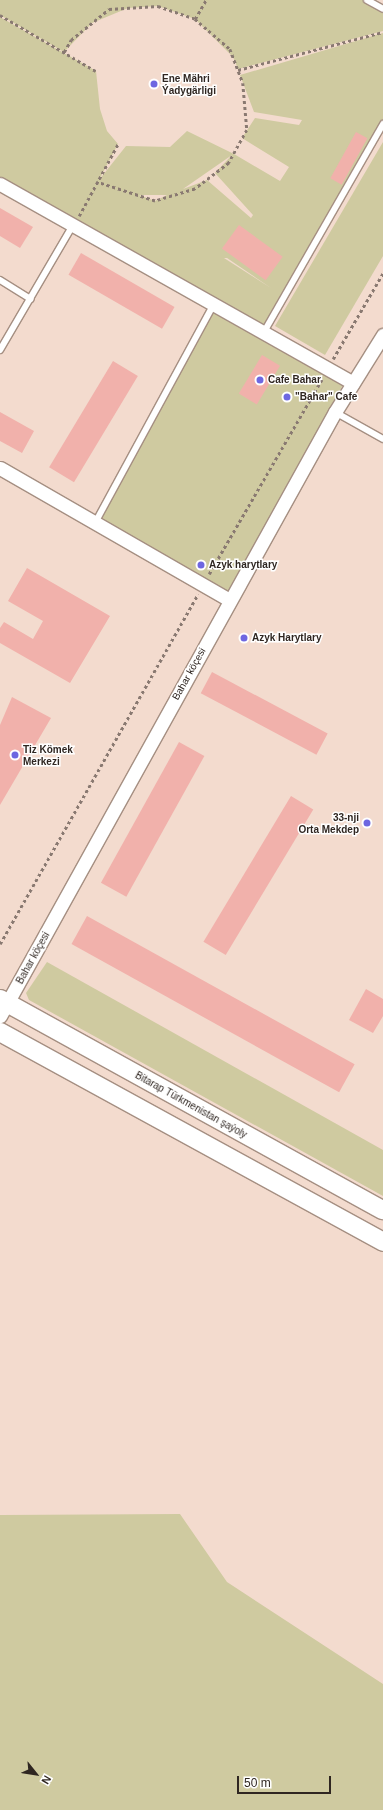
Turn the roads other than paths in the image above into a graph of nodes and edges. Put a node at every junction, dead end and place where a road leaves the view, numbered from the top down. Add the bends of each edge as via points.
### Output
1 (367, 0) edge
2 (383, 9) edge
3 (383, 124) edge
4 (0, 184) edge
5 (74, 225) junction
6 (0, 280) edge
7 (30, 299) junction
8 (214, 304) junction
9 (264, 332) junction
10 (383, 335) edge
11 (0, 350) edge
12 (353, 383) junction
13 (335, 412) junction
14 (383, 438) edge
15 (0, 468) edge
16 (95, 523) junction
17 (230, 600) junction
18 (3, 1006) edge
19 (0, 1032) edge
20 (383, 1210) edge
21 (383, 1242) edge

1 - 2 lane
3 - 9 lane
4 - 5 street
5 - 7 lane
5 - 8 street
6 - 7 lane
7 - 11 lane
8 - 9 street
8 - 16 lane
9 - 12 street
10 - 12 street, Bahar köçesi
12 - 13 street, Bahar köçesi
13 - 14 lane
13 - 17 street, Bahar köçesi
15 - 16 street
16 - 17 street
17 - 18 street, Bahar köçesi
18 - 20 main road, Bitarap Türkmenistan şaýoly
19 - 21 main road

